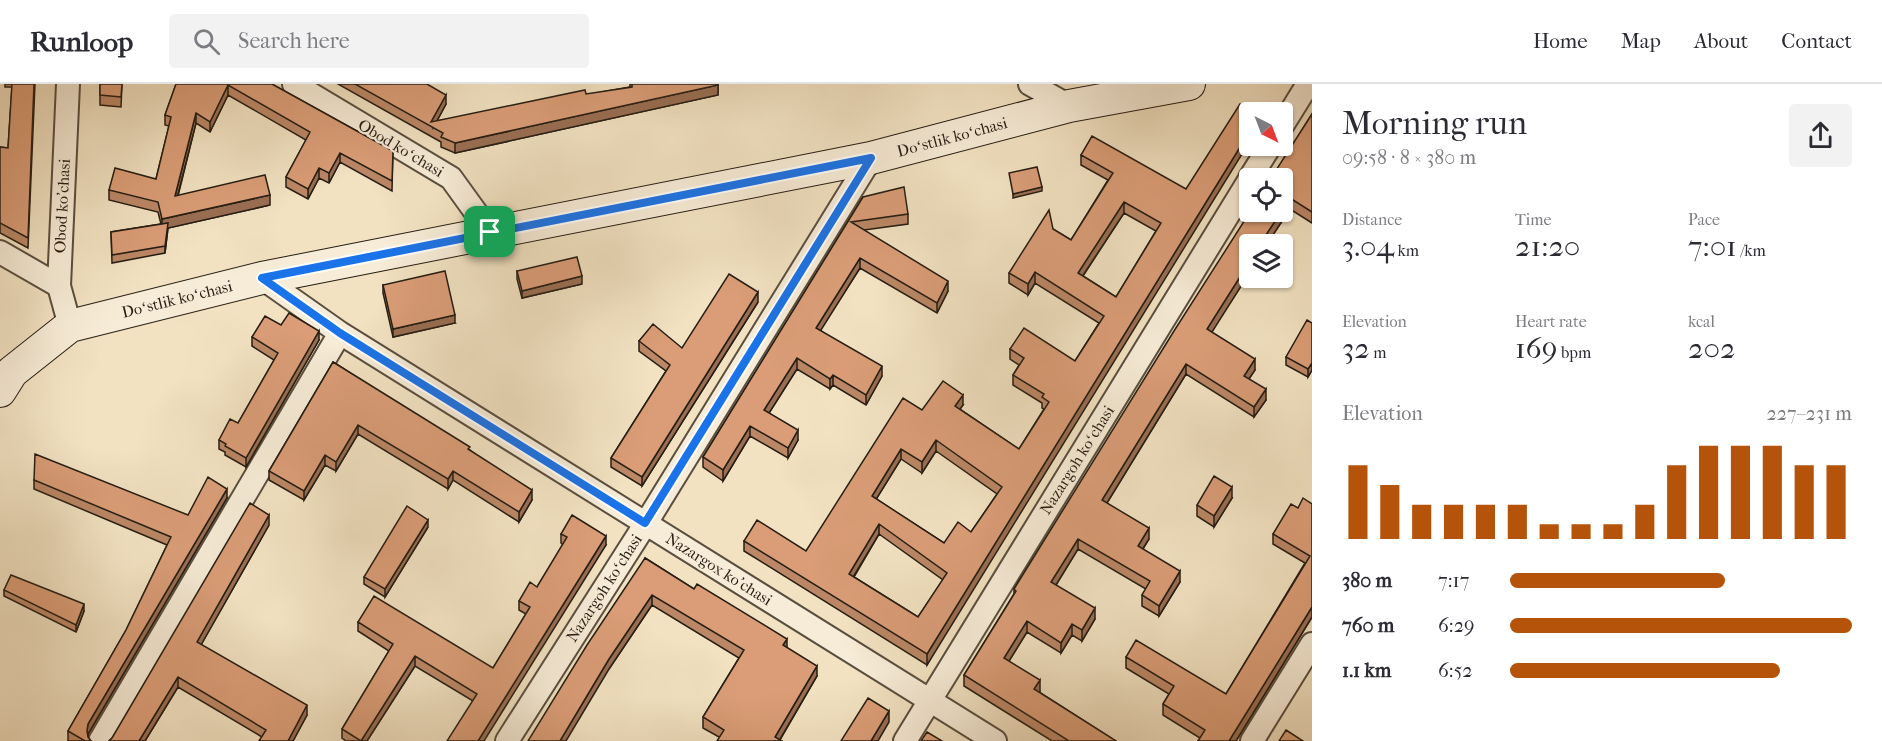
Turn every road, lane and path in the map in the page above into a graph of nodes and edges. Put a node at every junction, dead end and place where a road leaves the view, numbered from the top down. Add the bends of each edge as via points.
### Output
1 (68, 84) edge
2 (294, 84) edge
3 (1030, 84) edge
4 (1189, 84) edge
5 (1308, 84) edge
6 (1069, 106) junction
7 (1293, 108) edge
8 (871, 158) junction
9 (1239, 197) edge
10 (490, 232) junction
11 (0, 252) edge
12 (262, 278) junction
13 (59, 286) junction
14 (70, 326) junction
15 (340, 333) junction
16 (0, 391) edge
17 (645, 523) junction
18 (1312, 644) edge
19 (929, 700) junction
20 (100, 741) edge
21 (507, 741) edge
22 (905, 741) edge
23 (995, 741) edge
24 (1252, 741) edge

1 - 13 street, Obod ko'chasi
2 - 10 street, Obod koʻchasi via 451,178
3 - 6 street
4 - 6 street, Doʻstlik koʻchasi
5 - 7 street
6 - 8 street, Doʻstlik koʻchasi
8 - 10 street, Doʻstlik koʻchasi
8 - 17 street, Nazargoh koʻchasi
9 - 19 street, Nazargoh koʻchasi
10 - 12 street, Doʻstlik koʻchasi
11 - 13 street
12 - 14 street, Doʻstlik koʻchasi
12 - 15 street, Nazargox ko'chasi
13 - 14 street, Obod ko'chasi
14 - 16 street, Doʻstlik koʻchasi via 12,372
15 - 17 street, Nazargox ko'chasi
15 - 20 street
17 - 19 street, Nazargox ko'chasi
17 - 21 street, Nazargoh koʻchasi
18 - 24 street
19 - 22 street, Nazargoh koʻchasi
19 - 23 street, Nazargox ko'chasi

